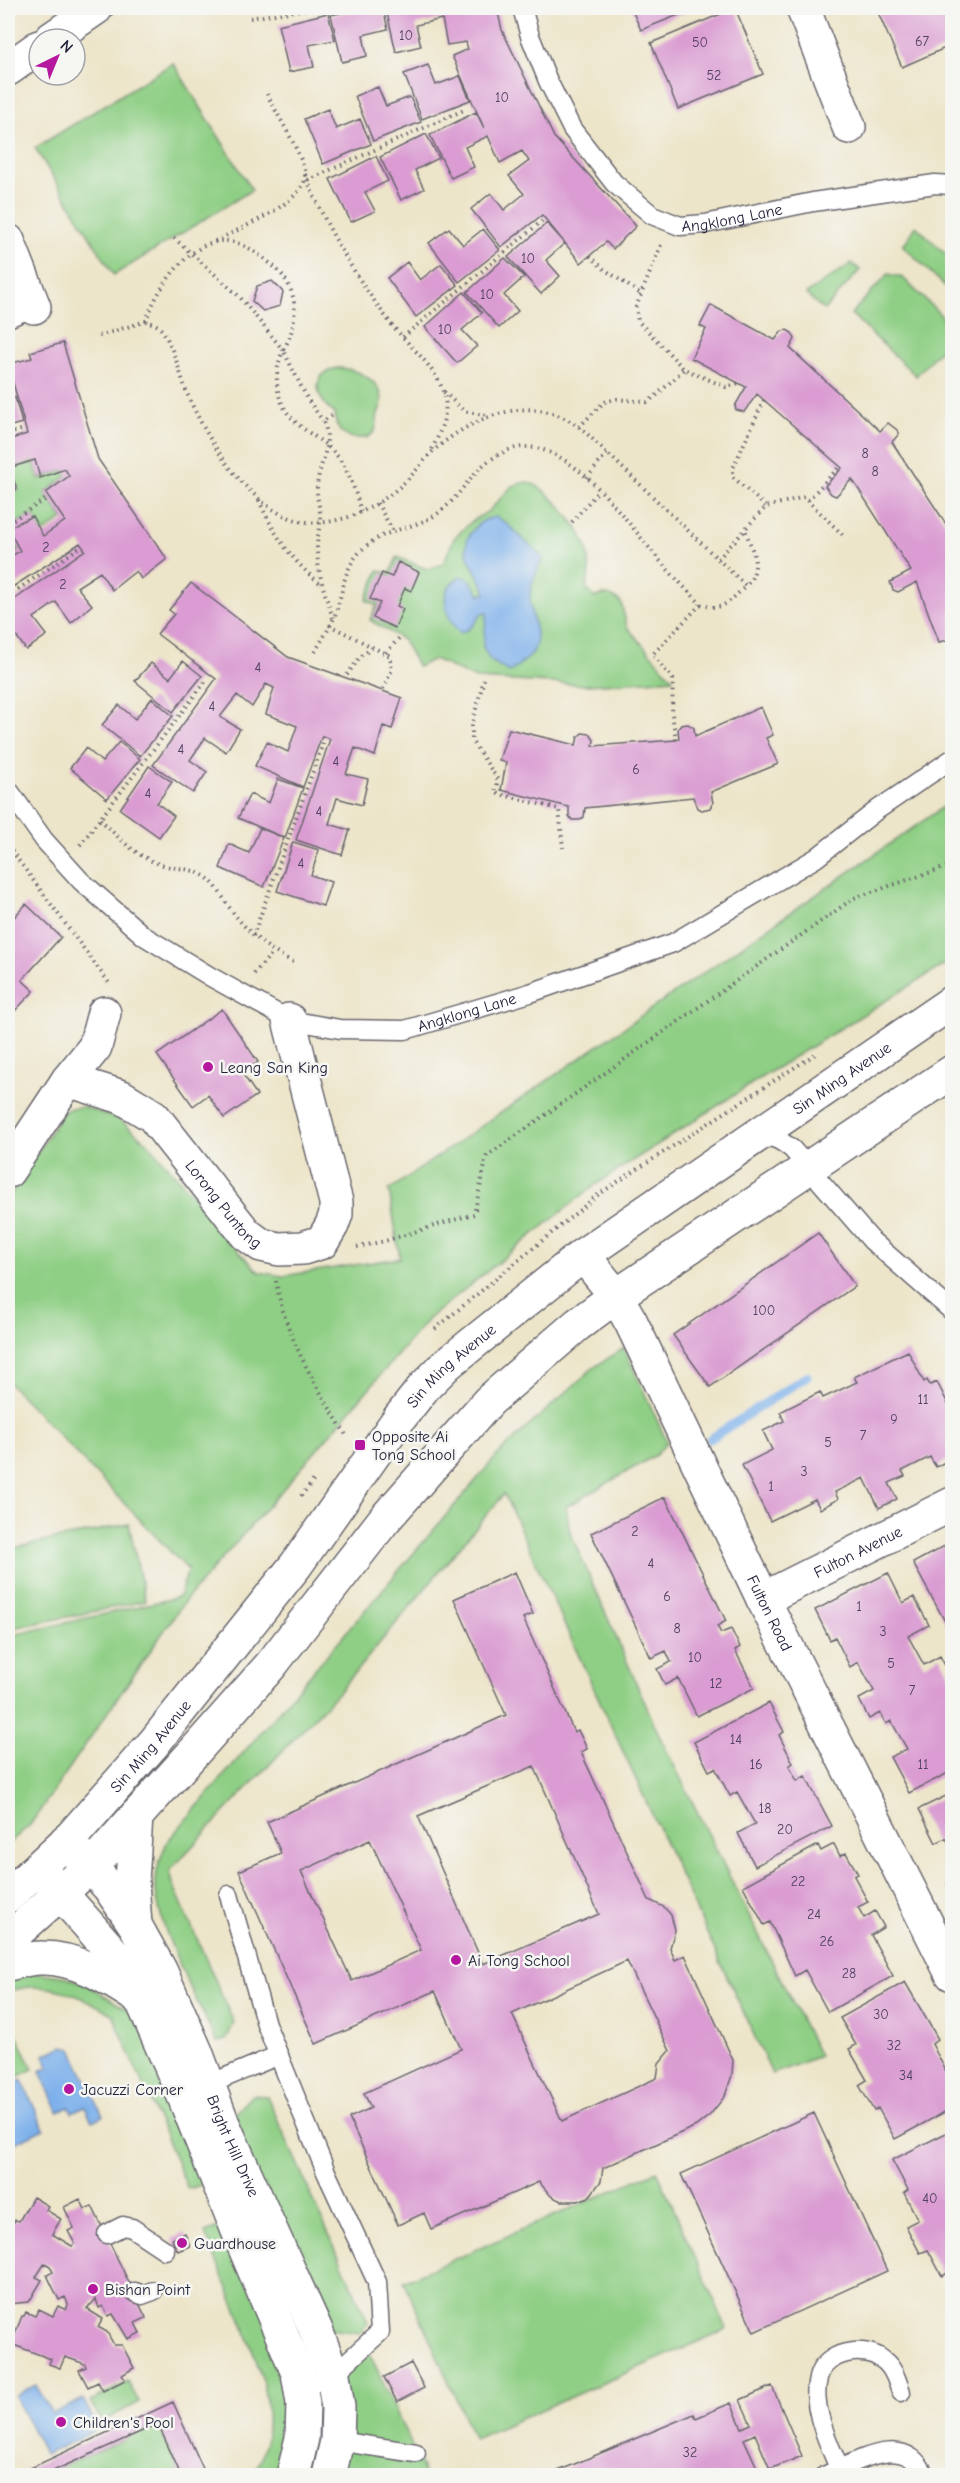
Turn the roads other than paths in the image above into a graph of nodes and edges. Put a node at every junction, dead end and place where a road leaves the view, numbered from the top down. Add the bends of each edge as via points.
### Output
1 (96, 8) edge
2 (522, 8) edge
3 (804, 8) edge
4 (68, 27) edge
5 (27, 56) edge
6 (8, 69) edge
7 (849, 127) dead end
8 (952, 185) edge
9 (8, 241) edge
10 (21, 313) edge
11 (952, 759) edge
12 (8, 789) edge
13 (952, 1002) edge
14 (104, 1013) road end
15 (289, 1020) junction
16 (952, 1072) edge
17 (68, 1080) junction
18 (796, 1108) junction
19 (757, 1136) junction
20 (800, 1159) junction
21 (8, 1171) edge
22 (583, 1255) junction
23 (616, 1296) junction
24 (952, 1311) edge
25 (952, 1504) edge
26 (763, 1599) junction
27 (136, 1816) junction
28 (66, 1841) junction
29 (90, 1866) junction
30 (38, 1868) junction
31 (62, 1893) junction
32 (229, 1895) dead end
33 (8, 1896) edge
34 (135, 1925) junction
35 (8, 1940) edge
36 (8, 1964) edge
37 (952, 1974) edge
38 (142, 2000) junction
39 (279, 2055) junction
40 (196, 2089) junction
41 (248, 2216) junction
42 (107, 2235) dead end
43 (165, 2250) dead end
44 (333, 2375) junction
45 (300, 2389) junction
46 (901, 2392) dead end
47 (337, 2441) junction
48 (416, 2453) dead end
49 (835, 2473) edge
50 (293, 2475) edge
51 (329, 2475) edge
52 (925, 2475) edge

1 - 4 street
2 - 8 lane, Angklong Lane via 548,81 572,129 614,183 652,215 680,226 705,224 813,202 934,184
3 - 7 street
5 - 6 street
9 - 10 street
11 - 15 lane, Angklong Lane via 816,858 673,943 530,993 405,1030 340,1029
12 - 15 lane, Angklong Lane via 65,865 144,936
13 - 18 street, Sin Ming Avenue
14 - 17 street via 95,1047
15 - 17 street, Lorong Puntong via 336,1202 328,1234 322,1242 303,1248 279,1249 253,1240 153,1116 122,1097
16 - 20 street
17 - 21 street
18 - 19 street, Sin Ming Avenue
18 - 20 lane via 788,1133
19 - 20 lane via 773,1137
19 - 22 street, Sin Ming Avenue
20 - 23 street
20 - 24 lane via 872,1241
22 - 23 street, Fulton Road
22 - 28 street, Sin Ming Avenue via 447,1364 424,1387 296,1565 154,1743
23 - 26 street, Fulton Road
23 - 27 street via 489,1401 384,1520 271,1665
25 - 26 street, Fulton Avenue
26 - 37 street, Fulton Road
27 - 29 street
27 - 34 street via 132,1882
28 - 29 street, Bright Hill Drive
28 - 30 street, Sin Ming Avenue
29 - 31 street
29 - 34 street, Bright Hill Drive
30 - 31 street, Bright Hill Drive
30 - 33 street, Sin Ming Avenue
31 - 35 street
31 - 38 street, Bright Hill Drive via 129,1971
32 - 39 lane via 266,2024
34 - 40 street, Bright Hill Drive via 160,1970
36 - 38 street via 39,1958 70,1961 101,1974
38 - 40 street, Bright Hill Drive
39 - 40 lane
39 - 44 lane via 326,2172 377,2282 380,2332
40 - 41 street, Bright Hill Drive via 223,2124
41 - 44 street, Bright Hill Drive via 292,2276
41 - 45 street, Bright Hill Drive
42 - 43 lane via 123,2226 132,2228
44 - 45 lane
44 - 47 street, Bright Hill Drive via 338,2407
45 - 50 street, Bright Hill Drive via 302,2438
46 - 49 lane via 893,2370 883,2359 865,2351 843,2354 828,2362 818,2376 816,2400
47 - 48 lane
47 - 51 street, Bright Hill Drive
49 - 52 lane via 875,2453 895,2451 909,2457

